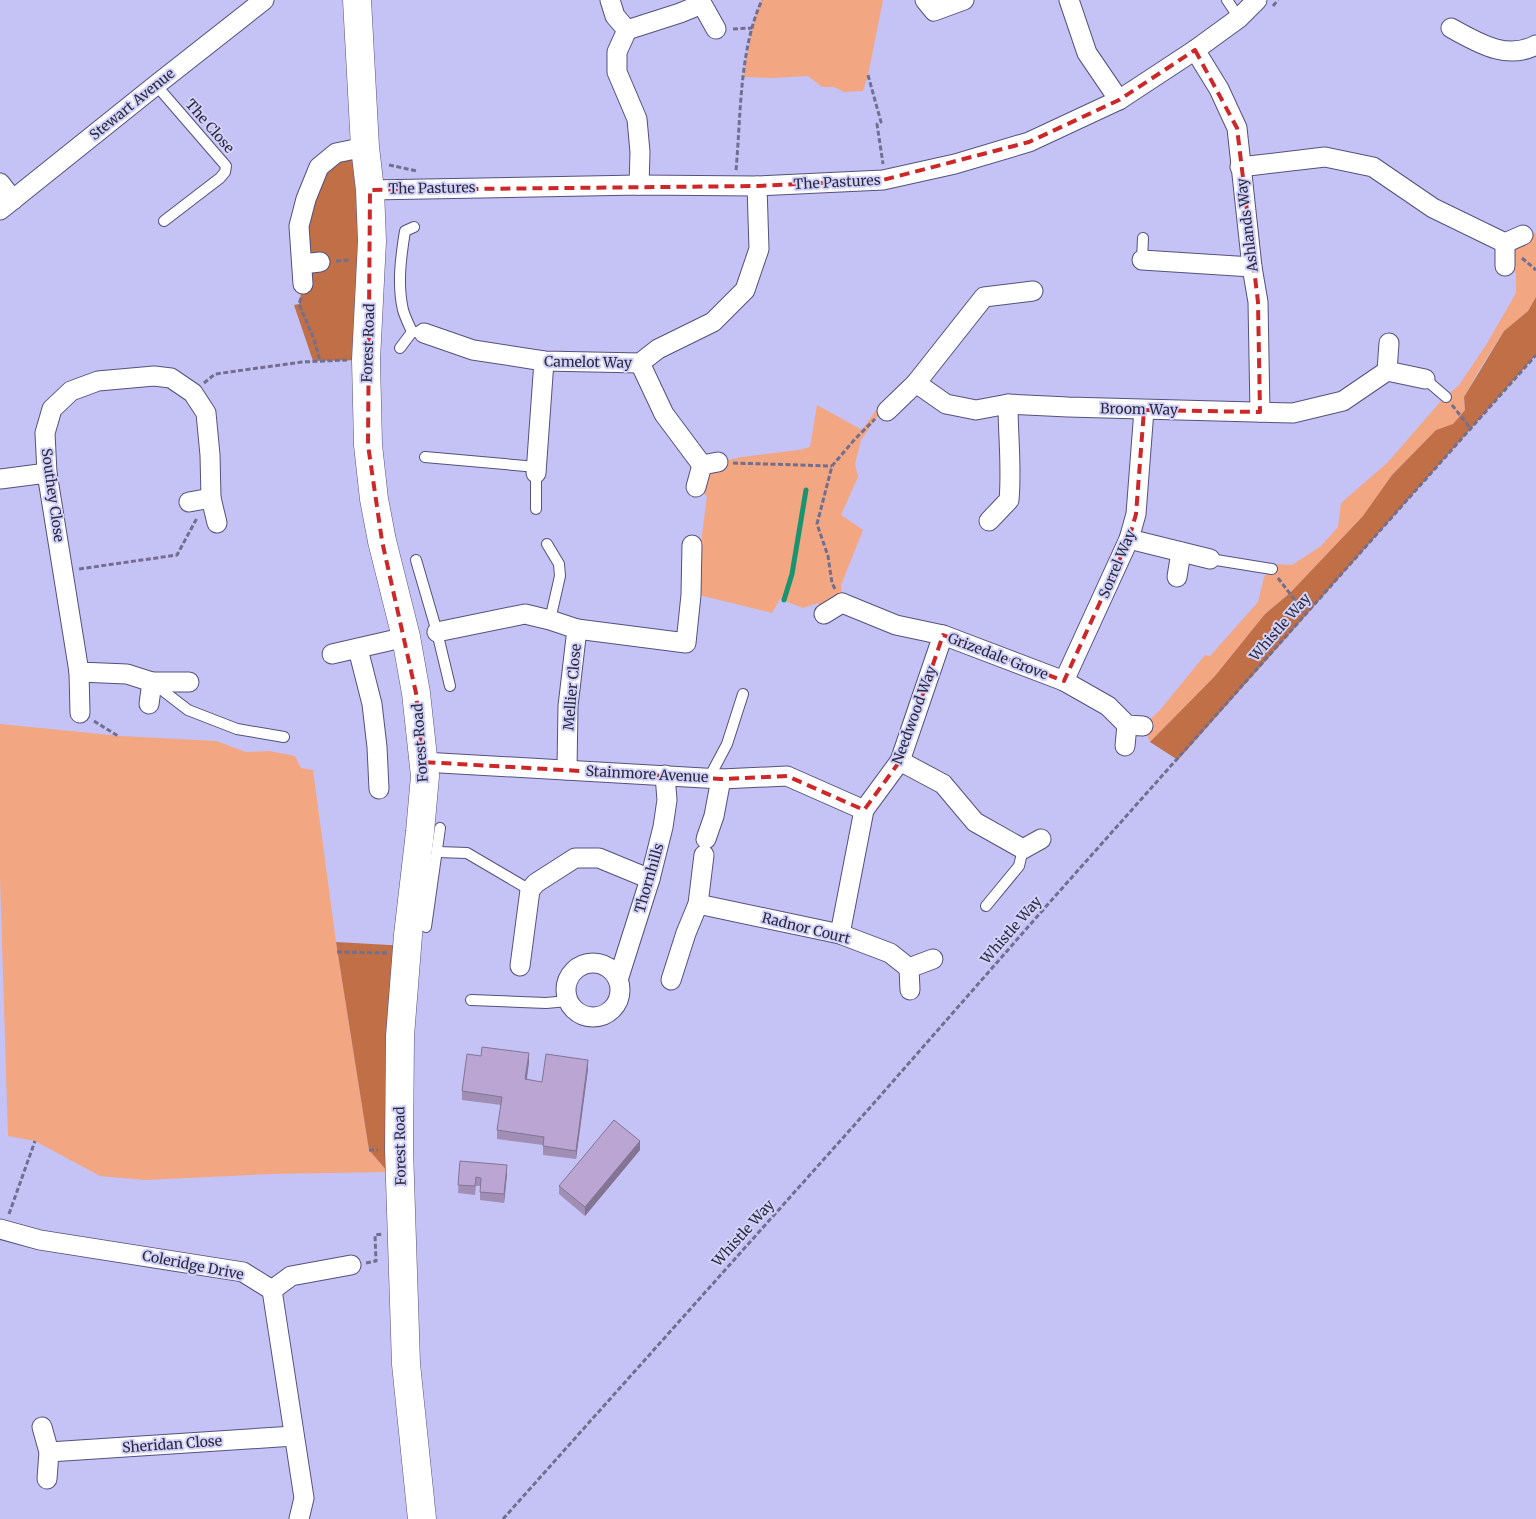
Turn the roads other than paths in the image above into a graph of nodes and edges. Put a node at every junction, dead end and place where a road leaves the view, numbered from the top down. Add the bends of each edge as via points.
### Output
1 (264, 0) edge
2 (357, 0) edge
3 (610, 0) edge
4 (964, 0) edge
5 (1069, 0) edge
6 (1227, 0) edge
7 (1265, 3) edge
8 (929, 13) edge
9 (1239, 18) junction
10 (1451, 28) dead end
11 (716, 29) dead end
12 (627, 30) junction
13 (1536, 45) edge
14 (1195, 50) junction
15 (156, 85) junction
16 (1119, 100) junction
17 (373, 155) junction
18 (1240, 166) junction
19 (0, 183) edge
20 (639, 185) junction
21 (757, 186) junction
22 (370, 190) junction
23 (7, 205) edge
24 (164, 221) dead end
25 (414, 227) dead end
26 (1523, 235) dead end
27 (1143, 238) dead end
28 (1504, 243) junction
29 (1142, 260) joint
30 (320, 262) road end
31 (302, 264) junction
32 (1505, 266) dead end
33 (1252, 267) junction
34 (303, 284) road end
35 (1033, 291) dead end
36 (418, 332) junction
37 (1389, 343) dead end
38 (400, 348) dead end
39 (544, 362) junction
40 (640, 362) junction
41 (1387, 371) junction
42 (1425, 379) joint
43 (916, 383) junction
44 (1446, 397) road end
45 (1008, 404) junction
46 (1144, 410) junction
47 (887, 411) road end
48 (1260, 412) junction
49 (425, 457) dead end
50 (537, 470) junction
51 (47, 473) junction
52 (0, 479) edge
53 (696, 487) dead end
54 (211, 498) junction
55 (189, 502) dead end
56 (536, 509) dead end
57 (989, 521) dead end
58 (217, 523) dead end
59 (1129, 539) junction
60 (547, 544) dead end
61 (692, 546) dead end
62 (1181, 552) junction
63 (1210, 559) joint
64 (416, 560) dead end
65 (1272, 569) road end
66 (1177, 577) dead end
67 (824, 614) dead end
68 (550, 620) junction
69 (578, 629) junction
70 (437, 632) junction
71 (943, 635) junction
72 (406, 637) junction
73 (358, 649) junction
74 (332, 654) dead end
75 (79, 672) junction
76 (1064, 681) junction
77 (152, 682) junction
78 (189, 682) dead end
79 (450, 686) dead end
80 (743, 694) dead end
81 (149, 704) dead end
82 (80, 713) road end
83 (284, 738) dead end
84 (1125, 746) dead end
85 (900, 761) junction
86 (423, 762) junction
87 (567, 770) junction
88 (665, 775) junction
89 (715, 778) junction
90 (379, 789) dead end
91 (864, 810) junction
92 (440, 828) dead end
93 (1042, 839) dead end
94 (1023, 848) junction
95 (438, 852) junction
96 (650, 879) junction
97 (530, 890) junction
98 (698, 904) junction
99 (986, 906) dead end
100 (426, 927) dead end
101 (840, 934) junction
102 (933, 959) dead end
103 (520, 966) dead end
104 (909, 968) junction
105 (618, 980) junction
106 (672, 980) dead end
107 (910, 990) dead end
108 (471, 1000) dead end
109 (568, 1001) junction
110 (2, 1229) edge
111 (351, 1265) road end
112 (272, 1290) junction
113 (42, 1427) dead end
114 (294, 1436) junction
115 (49, 1452) junction
116 (47, 1479) dead end
117 (299, 1519) edge
118 (422, 1519) edge

1 - 15 street, Stewart Avenue
2 - 17 street, Forest Road
3 - 12 street via 615,16
4 - 8 street
5 - 16 street via 1087,53
6 - 9 lane
7 - 9 street, The Pastures
9 - 14 street, The Pastures
10 - 13 street via 1494,49 1518,51
11 - 12 street via 702,4
12 - 20 street via 617,52 617,72 636,119
14 - 16 street, The Pastures
14 - 18 street, Ashlands Way via 1219,89 1237,128
15 - 23 street, Stewart Avenue
15 - 24 lane, The Close via 226,166 226,172 220,178
16 - 21 street, The Pastures via 1029,142 955,164 883,180
17 - 22 street, Forest Road
17 - 31 street via 336,153 319,167 306,199 300,226
18 - 28 street via 1325,157 1373,167 1433,208
18 - 33 street, Ashlands Way
19 - 23 street
20 - 21 street, The Pastures
20 - 22 street, The Pastures
21 - 40 street, Camelot Way via 759,249 745,290 713,322 658,349
22 - 72 street, Forest Road via 372,258 366,360 368,445 382,541
25 - 36 lane via 405,231 400,279 403,309
26 - 28 street
27 - 29 lane
28 - 32 street
29 - 33 street
30 - 31 street
31 - 34 street
33 - 48 street, Ashlands Way via 1258,302
35 - 43 street via 984,297
36 - 38 lane
36 - 39 street, Camelot Way via 473,350
37 - 41 street
39 - 40 street, Camelot Way
39 - 50 street
40 - 53 street via 664,414 710,464
41 - 42 street
41 - 48 street, Broom Way via 1343,401 1293,413
42 - 44 lane
43 - 45 street, Broom Way via 946,404 976,410
43 - 47 street
45 - 46 street, Broom Way
45 - 57 street via 1012,470 1010,500
46 - 48 street, Broom Way
46 - 59 street, Sorrel Way via 1136,514
49 - 50 lane
50 - 56 lane
51 - 52 street
51 - 54 street, Southey Close via 47,425 52,409 71,391 98,381 154,376 171,378 193,394 206,412
51 - 75 street, Southey Close
54 - 55 street
54 - 58 street, Southey Close
59 - 62 street
59 - 76 street, Sorrel Way
60 - 68 lane via 559,564 560,576
61 - 69 street via 686,643
62 - 63 street
62 - 66 street
63 - 65 lane
64 - 70 lane
67 - 71 street, Grizedale Grove via 842,594 896,625
68 - 69 street, Mellier Close
68 - 70 street, Mellier Close via 525,614
69 - 87 street, Mellier Close via 568,706
70 - 79 lane
71 - 76 street, Grizedale Grove
71 - 85 street, Needwood Way
72 - 73 street
72 - 86 street, Forest Road
73 - 74 street
73 - 90 street via 372,704
75 - 77 street via 126,674
75 - 82 street, Southey Close
76 - 84 street, Grizedale Grove via 1135,725
77 - 78 street
77 - 81 street
77 - 83 lane via 188,710 237,729
80 - 89 lane
85 - 91 street, Needwood Way
85 - 94 street via 943,784 975,822
86 - 87 street, Stainmore Avenue
86 - 118 street, Forest Road via 420,832 400,1036 398,1149 406,1364
87 - 88 street, Stainmore Avenue
88 - 89 street, Stainmore Avenue
88 - 96 street, Thornhills via 666,809
89 - 91 street, Stainmore Avenue via 787,776
89 - 98 street via 714,816 705,847
91 - 101 street, Needwood Way
92 - 95 lane
93 - 94 street
94 - 99 lane via 1019,866
95 - 97 lane via 467,853
95 - 100 lane
96 - 97 street via 599,858 575,858
96 - 105 street, Thornhills
97 - 103 street
98 - 101 street, Radnor Court
98 - 106 street
101 - 104 street, Radnor Court via 890,954
102 - 104 street
104 - 107 street
105 - 109 street, Thornhills via 618,1001 604,1016 583,1015
105 - 109 street via 604,965 583,965 568,980
108 - 109 lane
110 - 112 street, Coleridge Drive via 40,1240 243,1272
111 - 112 street via 291,1276
112 - 114 street
113 - 115 street
114 - 115 street, Sheridan Close
114 - 117 street via 304,1498
115 - 116 street

